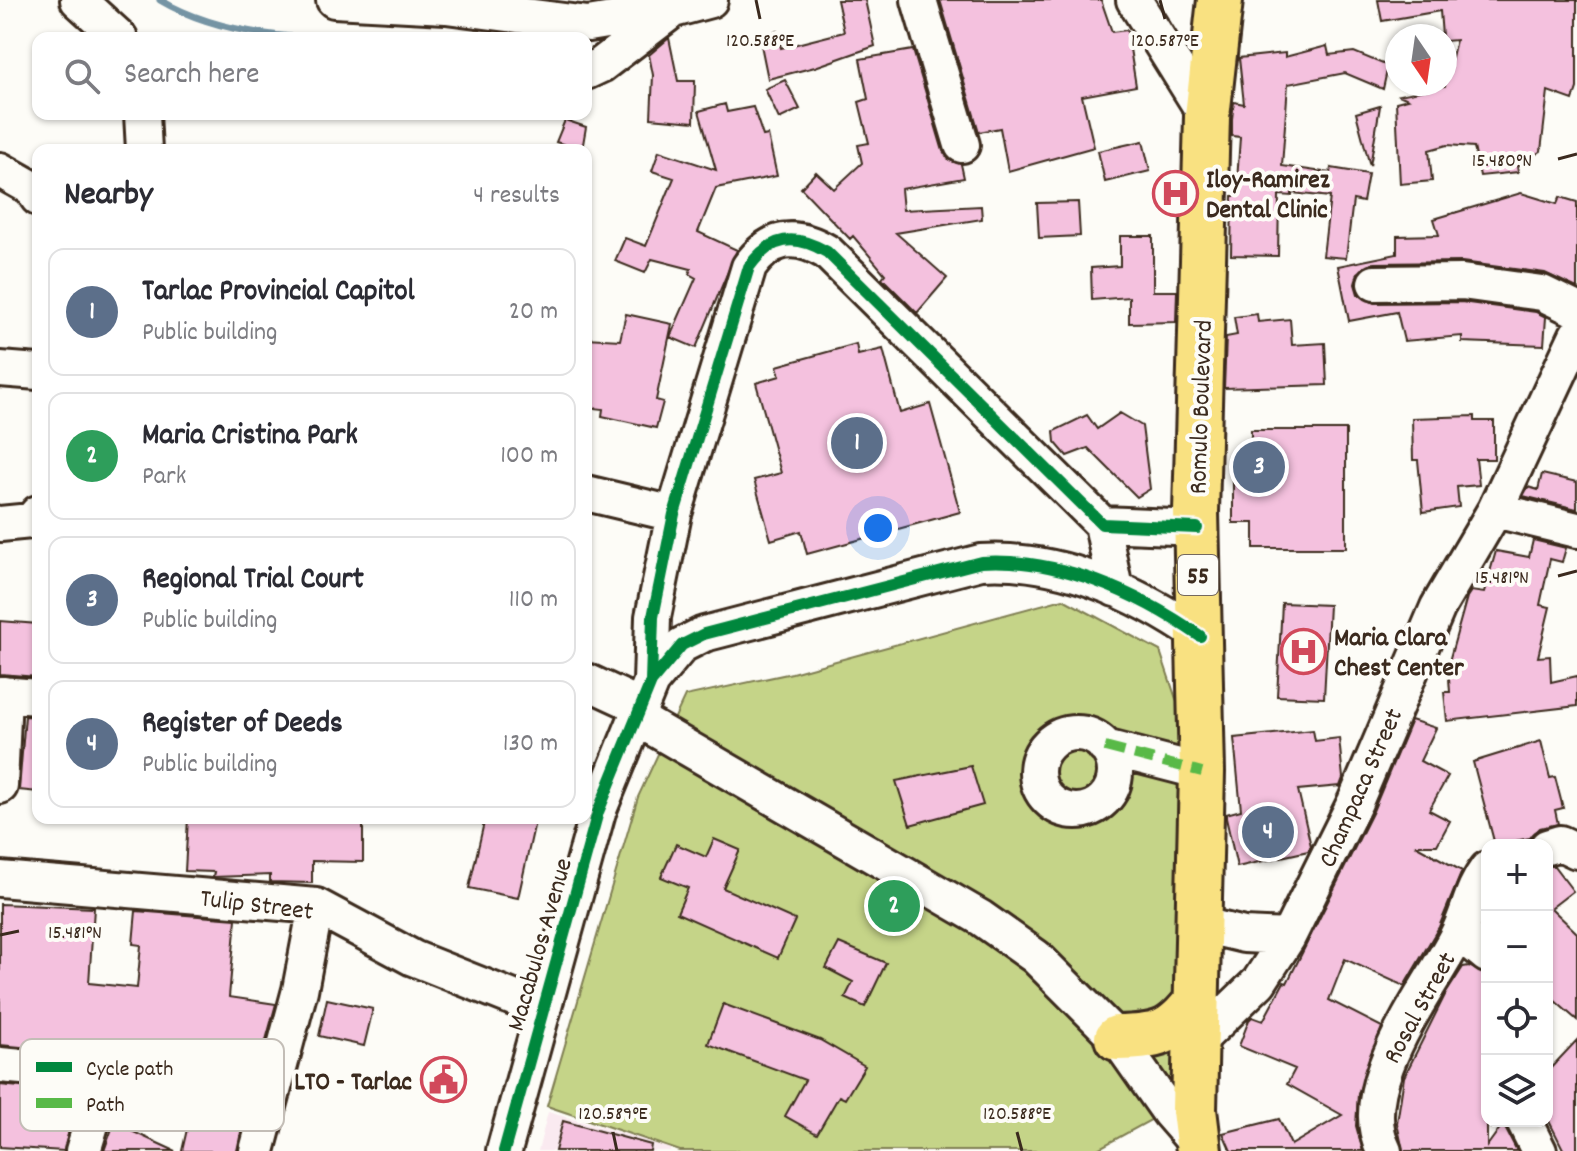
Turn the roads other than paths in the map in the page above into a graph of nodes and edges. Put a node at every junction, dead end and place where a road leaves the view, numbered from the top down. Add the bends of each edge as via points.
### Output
1 (78, 0) edge
2 (334, 0) edge
3 (710, 0) edge
4 (919, 0) edge
5 (1134, 0) edge
6 (1220, 0) edge
7 (412, 2) edge
8 (673, 10) junction
9 (113, 32) edge
10 (592, 69) edge
11 (1207, 117) junction
12 (142, 120) edge
13 (144, 144) edge
14 (962, 145) dead end
15 (0, 170) edge
16 (32, 188) edge
17 (1375, 283) dead end
18 (1577, 310) edge
19 (1577, 335) edge
20 (0, 369) edge
21 (32, 372) edge
22 (592, 494) edge
23 (1495, 510) junction
24 (674, 514) junction
25 (32, 520) edge
26 (0, 524) edge
27 (1102, 524) junction
28 (1197, 528) junction
29 (1577, 530) edge
30 (1115, 589) junction
31 (1200, 636) junction
32 (592, 683) edge
33 (2, 694) edge
34 (32, 696) edge
35 (642, 702) junction
36 (1105, 747) dead end
37 (1202, 772) junction
38 (0, 786) edge
39 (1481, 877) edge
40 (0, 879) edge
41 (316, 906) junction
42 (1198, 924) junction
43 (1459, 932) junction
44 (1288, 937) junction
45 (1481, 950) edge
46 (1196, 1002) junction
47 (541, 1009) junction
48 (1117, 1038) junction
49 (1194, 1045) junction
50 (284, 1049) edge
51 (0, 1065) edge
52 (20, 1067) edge
53 (1527, 1127) edge
54 (89, 1131) edge
55 (262, 1131) edge
56 (1198, 1147) edge
57 (83, 1151) edge
58 (257, 1151) edge
59 (504, 1151) edge
60 (1384, 1151) edge
61 (1539, 1151) edge

1 - 9 street
2 - 7 street
3 - 8 street
4 - 14 street
5 - 11 street
6 - 11 highway, Romulo Boulevard / 55
7 - 8 street via 588,24
8 - 10 street
11 - 28 highway, Romulo Boulevard / 55
12 - 13 street
15 - 16 street
17 - 18 street via 1462,282 1542,293
19 - 23 street, Champaca Street
20 - 21 street
22 - 24 street
23 - 29 street
23 - 44 street, Champaca Street via 1438,607 1355,802
24 - 27 street via 749,267 760,252 791,237 827,252
24 - 35 street
25 - 26 street
27 - 28 street
27 - 30 street
28 - 31 highway, Romulo Boulevard / 55
30 - 31 street via 1156,606
30 - 35 street via 1008,560 981,562 704,634 682,645
31 - 37 highway, Romulo Boulevard / 55
32 - 35 street
33 - 34 street
33 - 38 street
35 - 47 street, Macabulos Avenue via 598,812
35 - 48 street via 981,918 1036,957
36 - 37 street
37 - 42 highway, Romulo Boulevard / 55
39 - 43 street, Rosal Street
40 - 41 street, Tulip Street
41 - 47 street, Tulip Street via 413,958
41 - 50 street
42 - 44 street via 1244,935
42 - 46 highway, Romulo Boulevard / 55
43 - 45 street
43 - 60 street, Rosal Street via 1382,1072 1374,1105 1375,1134
44 - 49 street, Champaca Street via 1259,982
46 - 48 highway via 1178,1026 1150,1037
46 - 49 highway, Romulo Boulevard / 55
47 - 59 street, Macabulos Avenue
48 - 56 street
49 - 56 highway, Romulo Boulevard / 55
51 - 52 street
53 - 61 street
54 - 57 street
55 - 58 street

